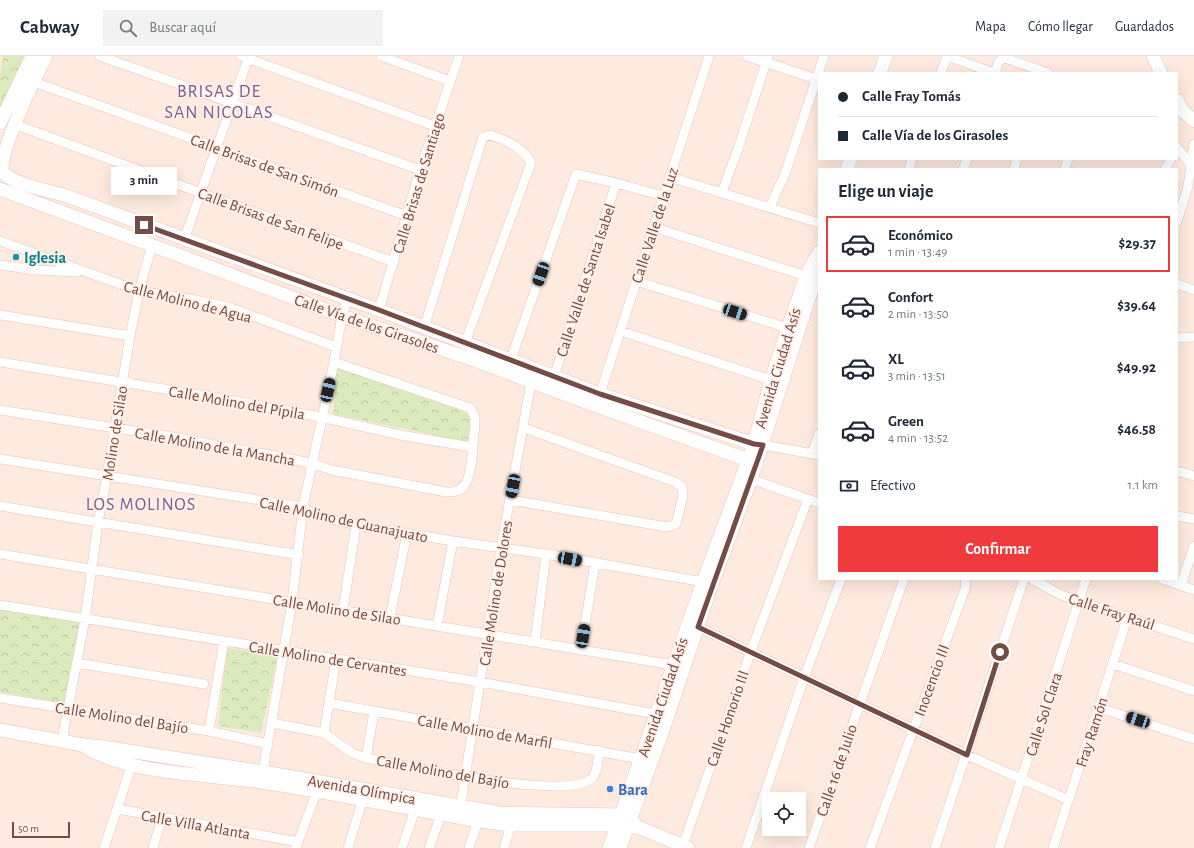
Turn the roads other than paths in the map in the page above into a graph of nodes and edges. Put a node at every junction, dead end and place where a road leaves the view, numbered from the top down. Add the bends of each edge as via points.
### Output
1 (32, 56) edge
2 (46, 56) edge
3 (100, 56) edge
4 (381, 56) edge
5 (458, 56) edge
6 (709, 56) edge
7 (747, 56) edge
8 (824, 56) edge
9 (886, 56) edge
10 (947, 56) edge
11 (1153, 56) edge
12 (246, 57) edge
13 (767, 59) edge
14 (820, 72) edge
15 (880, 72) edge
16 (941, 72) edge
17 (991, 72) edge
18 (994, 72) edge
19 (1045, 72) edge
20 (1161, 72) edge
21 (818, 79) edge
22 (450, 81) junction
23 (34, 82) junction
24 (1178, 101) edge
25 (234, 104) junction
26 (1192, 119) edge
27 (0, 123) edge
28 (14, 124) junction
29 (435, 126) junction
30 (1194, 144) edge
31 (218, 148) junction
32 (1178, 149) edge
33 (1193, 168) edge
34 (420, 170) junction
35 (1, 172) edge
36 (670, 177) junction
37 (616, 183) junction
38 (0, 189) edge
39 (722, 192) junction
40 (201, 193) junction
41 (663, 196) junction
42 (770, 207) junction
43 (407, 216) junction
44 (1178, 219) edge
45 (818, 223) edge
46 (653, 227) junction
47 (184, 240) junction
48 (0, 241) edge
49 (152, 245) junction
50 (818, 260) edge
51 (394, 262) junction
52 (0, 265) edge
53 (85, 272) junction
54 (806, 276) junction
55 (636, 281) junction
56 (1178, 284) edge
57 (1194, 290) edge
58 (139, 291) junction
59 (347, 300) junction
60 (379, 310) junction
61 (0, 315) edge
62 (342, 316) junction
63 (424, 328) junction
64 (788, 328) junction
65 (620, 331) junction
66 (130, 336) junction
67 (1194, 337) edge
68 (1178, 338) edge
69 (465, 343) junction
70 (336, 348) junction
71 (511, 360) junction
72 (0, 362) edge
73 (334, 362) junction
74 (532, 375) junction
75 (554, 377) junction
76 (771, 380) junction
77 (121, 382) junction
78 (600, 394) junction
79 (0, 410) edge
80 (321, 417) junction
81 (524, 428) junction
82 (114, 429) junction
83 (818, 441) edge
84 (758, 445) junction
85 (472, 447) junction
86 (816, 454) edge
87 (0, 459) edge
88 (752, 462) junction
89 (312, 463) junction
90 (1178, 471) edge
91 (107, 476) junction
92 (1194, 476) edge
93 (751, 479) junction
94 (808, 499) junction
95 (511, 500) junction
96 (818, 503) edge
97 (0, 506) edge
98 (303, 507) junction
99 (1178, 516) edge
100 (1194, 519) edge
101 (98, 522) junction
102 (356, 524) junction
103 (407, 533) junction
104 (453, 541) junction
105 (1194, 546) edge
106 (501, 548) junction
107 (0, 554) edge
108 (546, 554) junction
109 (299, 555) junction
110 (595, 563) junction
111 (91, 569) junction
112 (841, 580) edge
113 (904, 580) edge
114 (966, 580) edge
115 (1024, 580) edge
116 (1034, 580) edge
117 (1086, 580) edge
118 (1165, 580) edge
119 (708, 583) junction
120 (1181, 585) junction
121 (1194, 590) edge
122 (1079, 600) junction
123 (292, 602) junction
124 (0, 605) edge
125 (343, 610) junction
126 (1128, 616) junction
127 (390, 617) junction
128 (85, 619) junction
129 (438, 626) junction
130 (698, 627) junction
131 (488, 634) junction
132 (1194, 639) edge
133 (224, 641) junction
134 (535, 642) junction
135 (284, 650) junction
136 (581, 650) junction
137 (751, 651) junction
138 (336, 659) junction
139 (77, 663) junction
140 (1113, 664) junction
141 (673, 665) junction
142 (804, 678) junction
143 (480, 682) junction
144 (204, 684) dead end
145 (1194, 691) edge
146 (0, 698) edge
147 (860, 702) junction
148 (329, 703) junction
149 (68, 708) junction
150 (1100, 708) junction
151 (374, 712) junction
152 (656, 714) junction
153 (272, 723) junction
154 (913, 728) junction
155 (474, 729) junction
156 (0, 730) edge
157 (209, 731) junction
158 (324, 733) junction
159 (1194, 739) edge
160 (62, 740) junction
161 (268, 744) junction
162 (83, 745) junction
163 (599, 750) junction
164 (967, 755) junction
165 (366, 758) junction
166 (641, 759) junction
167 (132, 764) junction
168 (262, 777) junction
169 (466, 777) junction
170 (1022, 777) junction
171 (317, 791) junction
172 (363, 799) junction
173 (1069, 800) junction
174 (118, 809) junction
175 (415, 810) junction
176 (459, 812) junction
177 (441, 815) junction
178 (162, 818) junction
179 (478, 821) junction
180 (627, 822) junction
181 (511, 825) junction
182 (297, 845) edge
183 (684, 847) edge
184 (104, 848) edge
185 (153, 848) edge
186 (348, 848) edge
187 (402, 848) edge
188 (430, 848) edge
189 (468, 848) edge
190 (504, 848) edge
191 (609, 848) edge
192 (620, 848) edge
193 (746, 848) edge
194 (809, 848) edge
195 (870, 848) edge
196 (935, 848) edge
197 (999, 848) edge
198 (1053, 848) edge

1 - 27 street
2 - 23 street
3 - 25 street
4 - 22 street
5 - 22 street, Calle Brisas de Santiago
6 - 36 street, Calle Valle de la Luz
7 - 13 street
8 - 14 street
9 - 15 street
10 - 16 street
10 - 17 street
11 - 20 street
12 - 25 street
12 - 29 street
13 - 21 street
13 - 39 street
18 - 19 street via 1002,58 1010,58
21 - 42 street via 785,174
22 - 29 street, Calle Brisas de Santiago
23 - 28 street
23 - 31 street, Calle Brisas de San Simón
24 - 26 street
25 - 31 street
25 - 34 street
28 - 35 street via 1,162
28 - 40 street, Calle Brisas de San Felipe
29 - 34 street, Calle Brisas de Santiago
30 - 33 street
31 - 40 street
31 - 43 street, Calle Brisas de San Simón
32 - 33 street
33 - 44 street
34 - 43 street, Calle Brisas de Santiago
35 - 47 street, Calle Vía de los Girasoles via 18,182 67,196
36 - 39 street
36 - 41 street, Calle Valle de la Luz
37 - 41 street
37 - 71 street via 576,174
37 - 75 street, Calle Valle de Santa Isabel
38 - 49 street, Calle Vía de los Girasoles
39 - 42 street
40 - 47 street
40 - 51 street, Calle Brisas de San Felipe
41 - 46 street, Calle Valle de la Luz
42 - 45 street
43 - 51 street, Calle Brisas de Santiago
46 - 54 street
46 - 55 street, Calle Valle de la Luz
47 - 59 street, Calle Vía de los Girasoles
48 - 53 street, Calle Molino de Agua
49 - 58 street, Molino de Silao
49 - 62 street, Calle Vía de los Girasoles
50 - 54 street, Avenida Ciudad Asís
50 - 84 street, Avenida Ciudad Asís via 781,382
51 - 60 street, Calle Brisas de Santiago
52 - 53 street, Calle Molino de Agua via 35,270
53 - 58 street, Calle Molino de Agua
54 - 64 street, Avenida Ciudad Asís
55 - 64 street
55 - 65 street, Calle Valle de la Luz
56 - 57 street
58 - 66 street, Molino de Silao
58 - 70 street, Calle Molino de Agua via 232,308
59 - 60 street, Calle Vía de los Girasoles
59 - 62 street
60 - 63 street, Calle Vía de los Girasoles
61 - 66 street
62 - 70 street
62 - 74 street, Calle Vía de los Girasoles via 474,360
63 - 69 street, Calle Vía de los Girasoles
63 - 69 street via 483,137 490,135 528,156 531,163
64 - 76 street, Avenida Ciudad Asís
65 - 76 street
65 - 78 street, Calle Valle de la Luz
66 - 77 street, Molino de Silao
67 - 68 street
69 - 71 street, Calle Vía de los Girasoles
70 - 73 street
71 - 74 street, Calle Vía de los Girasoles
72 - 77 street, Calle Molino del Pípila
73 - 80 street
73 - 85 street via 470,408 475,417
74 - 75 street, Calle Vía de los Girasoles
74 - 81 street, Calle Molino de Dolores
74 - 88 street, Calle Vía de los Girasoles
75 - 78 street, Calle Vía de los Girasoles
76 - 84 street, Avenida Ciudad Asís
77 - 80 street, Calle Molino del Pípila
77 - 82 street, Molino de Silao
78 - 84 street, Calle Vía de los Girasoles
79 - 82 street, Calle Molino de la Mancha
80 - 85 street, Calle Molino del Pípila via 400,435
80 - 89 street
81 - 95 street, Calle Molino de Dolores
81 - 95 street via 675,482 682,487 682,503 676,524 667,527
82 - 89 street, Calle Molino de la Mancha via 173,437
82 - 91 street, Molino de Silao
83 - 86 street
84 - 86 street
84 - 88 street, Avenida Ciudad Asís
85 - 89 street, Calle Molino de la Mancha via 467,481 462,488 454,492 332,470
87 - 91 street, Calle Molino de Guanajuato
88 - 93 street, Avenida Ciudad Asís
88 - 119 street, Avenida Ciudad Asís
89 - 98 street
90 - 92 street
91 - 98 street, Calle Molino de Guanajuato
91 - 101 street, Molino de Silao
93 - 94 street
93 - 119 street, Avenida Ciudad Asís
94 - 96 street
94 - 137 street, Calle Honorio III
95 - 106 street, Calle Molino de Dolores
97 - 101 street
98 - 102 street, Calle Molino de Guanajuato via 315,515
98 - 109 street
99 - 100 street
101 - 109 street
101 - 111 street, Molino de Silao
102 - 103 street, Calle Molino de Guanajuato
102 - 125 street
103 - 104 street, Calle Molino de Guanajuato
103 - 127 street
104 - 106 street, Calle Molino de Guanajuato
104 - 129 street
105 - 120 street
106 - 108 street, Calle Molino de Guanajuato
106 - 131 street, Calle Molino de Dolores
107 - 111 street, Calle Molino de Silao
108 - 110 street, Calle Molino de Guanajuato
108 - 134 street
109 - 123 street
110 - 119 street, Calle Molino de Guanajuato
110 - 136 street
111 - 123 street, Calle Molino de Silao
111 - 128 street, Molino de Silao
112 - 142 street
113 - 147 street, Calle 16 de Julio
114 - 154 street, Inocencio III via 965,589
115 - 164 street
116 - 122 street, Calle Fray Raúl via 1061,595
117 - 122 street, Calle Sol Clara
118 - 120 street
119 - 130 street, Avenida Ciudad Asís
119 - 141 street, Avenida Ciudad Asís
120 - 121 street
122 - 126 street, Calle Fray Raúl
122 - 170 street, Calle Sol Clara
123 - 125 street, Calle Molino de Silao
123 - 135 street
124 - 128 street, Calle Molino de Cervantes
125 - 127 street, Calle Molino de Silao
126 - 132 street, Calle Fray Raúl
126 - 140 street, Fray Ramón
127 - 129 street, Calle Molino de Silao
128 - 133 street, Calle Molino de Cervantes
128 - 139 street, Molino de Silao
129 - 131 street, Calle Molino de Silao
130 - 137 street
130 - 180 street, Avenida Ciudad Asís via 662,733
131 - 134 street, Calle Molino de Silao
131 - 143 street, Calle Molino de Dolores
133 - 135 street, Calle Molino de Cervantes
133 - 157 street
134 - 136 street, Calle Molino de Silao
135 - 138 street, Calle Molino de Cervantes
135 - 153 street
136 - 141 street, Calle Molino de Silao
137 - 142 street
137 - 183 street, Calle Honorio III
138 - 143 street, Calle Molino de Cervantes
138 - 148 street
139 - 144 street
139 - 149 street, Molino de Silao
140 - 145 street
140 - 150 street, Fray Ramón
141 - 152 street, Avenida Ciudad Asís
142 - 147 street
142 - 193 street
143 - 152 street, Calle Molino de Cervantes
143 - 155 street, Calle Molino de Dolores
146 - 149 street, Calle Molino del Bajío
147 - 154 street
147 - 194 street, Calle 16 de Julio
148 - 151 street, Calle Molino de Marfil
148 - 158 street
149 - 157 street, Calle Molino del Bajío
149 - 160 street, Molino de Silao
150 - 159 street
150 - 173 street, Fray Ramón
151 - 155 street, Calle Molino de Marfil
151 - 165 street
152 - 166 street, Avenida Ciudad Asís
153 - 158 street, Calle Molino del Bajío
153 - 161 street
154 - 164 street
154 - 195 street, Inocencio III
155 - 163 street, Calle Molino de Marfil
155 - 169 street, Calle Molino de Dolores
156 - 160 street, Avenida Olímpica
157 - 161 street, Calle Molino del Bajío
158 - 165 street, Calle Molino del Bajío via 352,753
160 - 162 street, Avenida Olímpica
161 - 168 street
162 - 167 street, Avenida Olímpica via 98,755
162 - 168 street, Avenida Olímpica
163 - 166 street, Calle Molino de Marfil
163 - 169 street, Calle Molino del Bajío via 595,773 582,784 530,785
164 - 170 street
164 - 196 street
165 - 169 street, Calle Molino del Bajío
166 - 180 street, Avenida Ciudad Asís
167 - 168 street, Avenida Olímpica via 191,774
167 - 174 street
168 - 171 street, Avenida Olímpica
168 - 176 street, Avenida Olímpica
169 - 176 street, Calle Molino de Dolores
170 - 173 street
170 - 197 street, Calle Sol Clara
171 - 172 street, Avenida Olímpica
171 - 182 street
172 - 175 street, Avenida Olímpica
172 - 186 street
173 - 198 street, Fray Ramón
174 - 178 street, Calle Villa Atlanta
174 - 184 street
175 - 177 street, Avenida Olímpica
175 - 187 street
176 - 177 street, Avenida Olímpica
176 - 179 street, Avenida Olímpica
176 - 180 street, Avenida Olímpica
177 - 188 street
178 - 182 street, Calle Villa Atlanta
178 - 185 street
179 - 181 street, Avenida Olímpica
179 - 189 street
180 - 181 street, Avenida Olímpica
180 - 183 street, Avenida Olímpica
180 - 191 street, Avenida Ciudad Asís
180 - 192 street
181 - 190 street

